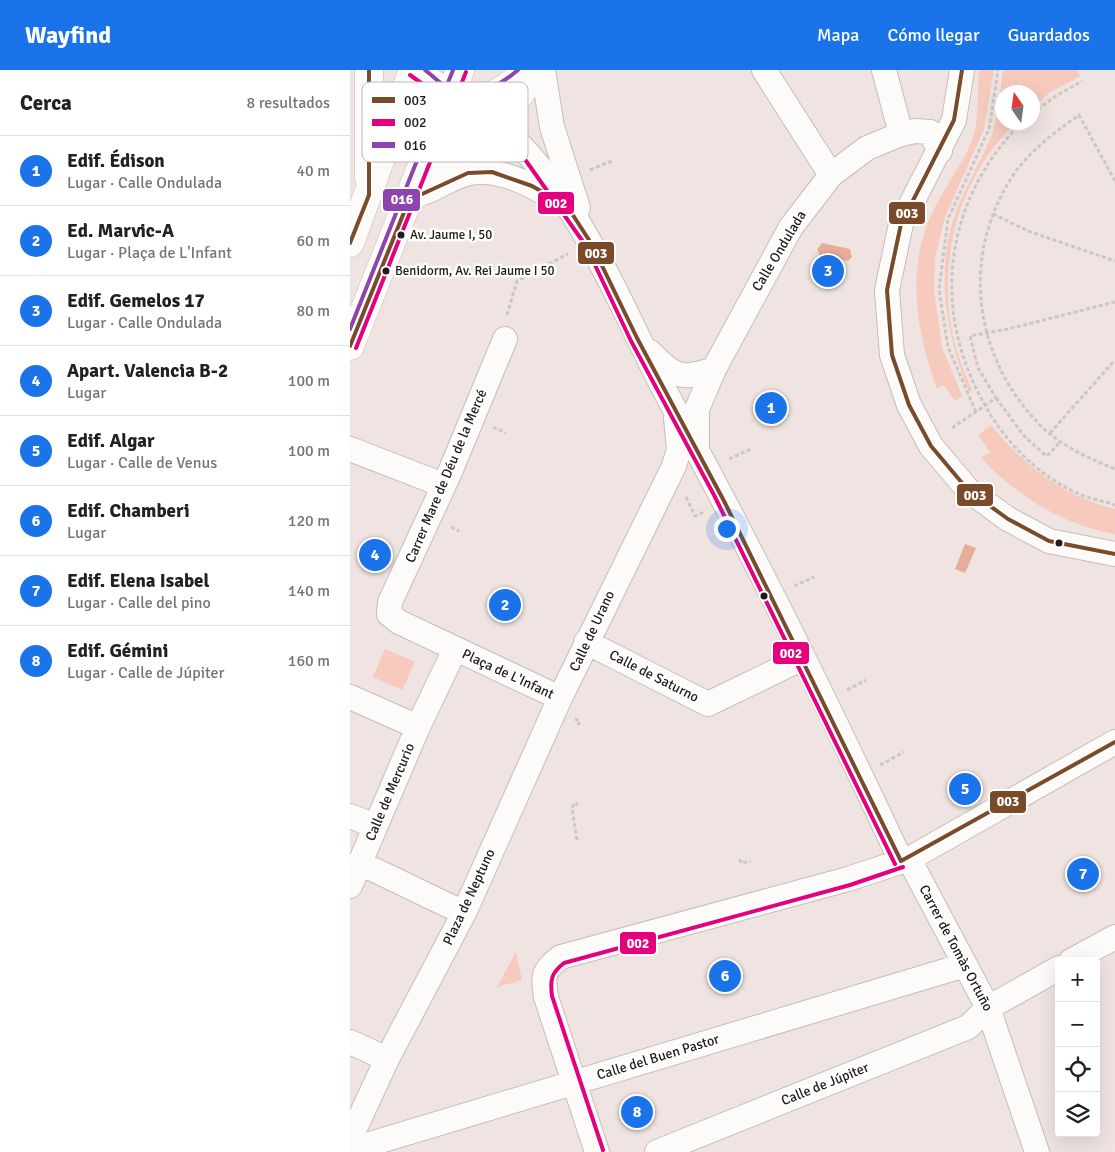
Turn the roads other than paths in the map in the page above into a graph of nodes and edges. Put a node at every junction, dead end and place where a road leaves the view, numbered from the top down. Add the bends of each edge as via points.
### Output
1 (414, 70) edge
2 (460, 70) edge
3 (528, 70) edge
4 (535, 70) edge
5 (543, 70) edge
6 (764, 70) edge
7 (884, 70) edge
8 (962, 70) edge
9 (410, 82) edge
10 (430, 82) edge
11 (454, 82) edge
12 (514, 82) edge
13 (528, 83) edge
14 (901, 134) junction
15 (940, 151) junction
16 (528, 152) edge
17 (368, 162) edge
18 (381, 162) edge
19 (423, 162) edge
20 (456, 162) edge
21 (831, 175) junction
22 (369, 195) junction
23 (409, 200) junction
24 (567, 206) junction
25 (350, 243) edge
26 (591, 243) junction
27 (637, 338) junction
28 (505, 339) road end
29 (350, 346) edge
30 (714, 369) junction
31 (675, 412) junction
32 (350, 449) edge
33 (697, 451) junction
34 (443, 485) junction
35 (660, 491) junction
36 (720, 492) junction
37 (1115, 554) edge
38 (389, 614) joint
39 (586, 642) junction
40 (455, 649) junction
41 (803, 658) junction
42 (350, 697) edge
43 (560, 698) junction
44 (418, 727) junction
45 (1115, 742) edge
46 (527, 771) joint
47 (350, 816) edge
48 (376, 826) junction
49 (905, 860) junction
50 (360, 863) junction
51 (350, 886) edge
52 (464, 913) junction
53 (1115, 937) edge
54 (1078, 957) edge
55 (966, 965) junction
56 (1055, 970) edge
57 (988, 1008) junction
58 (350, 1042) edge
59 (387, 1059) junction
60 (574, 1082) junction
61 (350, 1138) edge
62 (350, 1150) edge
63 (597, 1152) edge
64 (657, 1152) edge
65 (1037, 1152) edge

1 - 9 main road
1 - 10 main road
2 - 11 main road
3 - 12 main road
4 - 13 main road
5 - 26 street, Carrer de Tomàs Ortuño via 552,127
6 - 21 street
7 - 14 street
8 - 15 street via 954,120
14 - 15 street, Calle Ondulada via 930,132
14 - 21 street, Calle Ondulada via 867,148
15 - 37 street via 901,224 887,290 892,355 909,405 931,446 946,465 968,490 1008,519 1049,541
16 - 24 street, Carrer de Tomàs Ortuño
17 - 22 main road
18 - 22 main road
19 - 23 main road
20 - 23 main road
21 - 30 street, Calle Ondulada via 790,227
22 - 25 main road
23 - 24 street via 468,173 492,172 532,186
23 - 29 main road
24 - 26 street, Carrer de Tomàs Ortuño
26 - 27 street, Carrer de Tomàs Ortuño
27 - 30 street via 679,376
27 - 31 street, Carrer de Tomàs Ortuño
28 - 34 street, Carrer Mare de Déu de la Mercé
30 - 33 street, Calle Ondulada via 697,408
31 - 33 street, Carrer de Tomàs Ortuño
31 - 35 street, Calle de Urano via 678,449 674,466
32 - 34 street
33 - 36 street, Carrer de Tomàs Ortuño
34 - 38 street, Carrer Mare de Déu de la Mercé via 390,602
35 - 36 street via 678,476 694,474 709,481
35 - 39 street, Calle de Urano
36 - 41 street, Carrer de Tomàs Ortuño
38 - 40 street, Plaça de L'Infant
39 - 41 street, Calle de Saturno via 708,704
39 - 43 street, Calle de Urano
40 - 43 street, Plaça de L'Infant
40 - 44 street, Plaça de L'Infant
41 - 49 street, Carrer de Tomàs Ortuño
42 - 44 street
43 - 46 street, Calle de Urano
44 - 48 street, Calle de Mercurio
45 - 49 street
46 - 52 street, Plaza de Neptuno
47 - 48 street
48 - 50 street, Calle de Mercurio
49 - 55 street, Carrer de Tomàs Ortuño
49 - 60 street via 848,879 561,957 547,967 543,979
50 - 51 street, Calle de Mercurio
50 - 52 street
52 - 59 street, Plaza de Neptuno
53 - 54 street
55 - 57 street, Carrer de Tomàs Ortuño
55 - 60 street, Calle del Buen Pastor
56 - 57 street, Calle de Júpiter
57 - 64 street, Calle de Júpiter via 968,1027
57 - 65 street, Carrer de Tomàs Ortuño
58 - 59 street
59 - 61 street, Plaza de Neptuno
60 - 62 street, Calle del Buen Pastor
60 - 63 street

